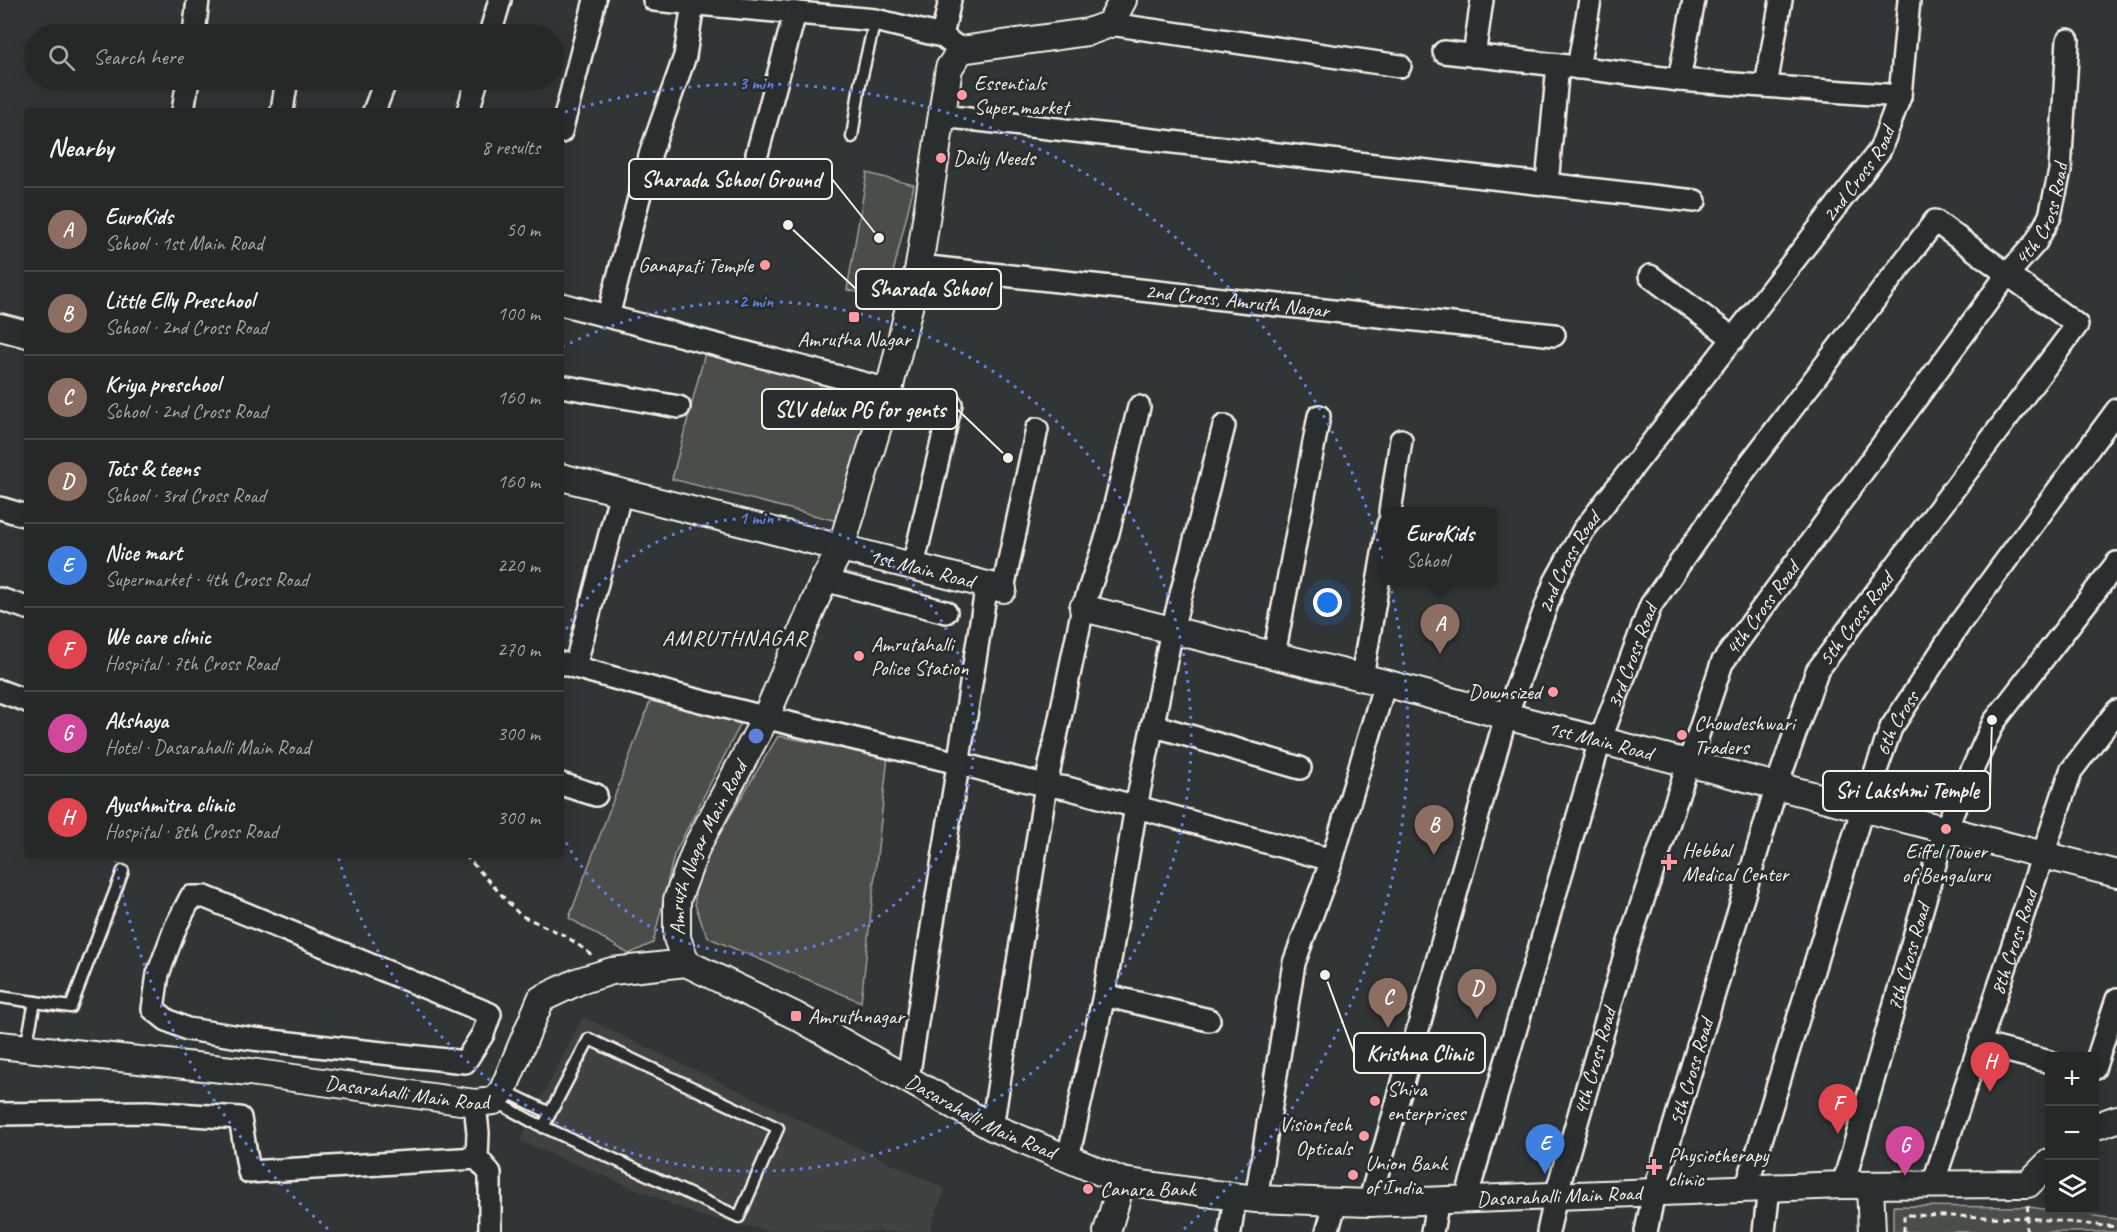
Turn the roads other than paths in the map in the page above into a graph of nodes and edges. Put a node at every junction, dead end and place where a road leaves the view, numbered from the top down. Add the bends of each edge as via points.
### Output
1 (198, 0) edge
2 (500, 0) edge
3 (596, 0) edge
4 (654, 0) edge
5 (950, 0) edge
6 (1123, 0) edge
7 (1482, 0) edge
8 (1590, 0) edge
9 (1694, 0) edge
10 (1780, 0) edge
11 (1909, 0) edge
12 (722, 3) edge
13 (693, 4) junction
14 (821, 8) edge
15 (795, 13) junction
16 (875, 20) junction
17 (195, 24) edge
18 (493, 24) edge
19 (1110, 24) junction
20 (2068, 40) dead end
21 (951, 43) junction
22 (1444, 52) dead end
23 (1474, 56) junction
24 (1400, 66) dead end
25 (1568, 66) junction
26 (1679, 80) junction
27 (1766, 86) junction
28 (186, 90) edge
29 (285, 90) edge
30 (382, 90) edge
31 (474, 90) edge
32 (1900, 96) junction
33 (183, 108) edge
34 (282, 108) edge
35 (375, 108) edge
36 (469, 108) edge
37 (942, 116) junction
38 (564, 121) edge
39 (852, 137) dead end
40 (757, 154) dead end
41 (1547, 184) junction
42 (1695, 201) dead end
43 (1935, 221) joint
44 (919, 266) junction
45 (2007, 275) junction
46 (1650, 276) dead end
47 (564, 307) edge
48 (608, 316) junction
49 (0, 327) edge
50 (24, 333) edge
51 (1554, 335) dead end
52 (1734, 339) junction
53 (564, 387) edge
54 (889, 390) junction
55 (951, 404) dead end
56 (679, 407) dead end
57 (1138, 407) dead end
58 (2117, 410) edge
59 (1320, 416) dead end
60 (1224, 426) dead end
61 (1037, 429) dead end
62 (1401, 440) dead end
63 (564, 478) edge
64 (621, 492) junction
65 (1390, 507) edge
66 (0, 508) edge
67 (24, 515) edge
68 (841, 548) junction
69 (2117, 563) edge
70 (913, 566) junction
71 (824, 580) junction
72 (1383, 580) edge
73 (995, 586) junction
74 (0, 599) edge
75 (24, 607) edge
76 (1083, 608) junction
77 (946, 612) dead end
78 (1172, 630) junction
79 (1274, 655) junction
80 (568, 665) edge
81 (1374, 680) junction
82 (0, 691) edge
83 (24, 700) edge
84 (2117, 711) edge
85 (1506, 716) junction
86 (765, 719) junction
87 (1152, 725) junction
88 (1600, 741) junction
89 (957, 762) junction
90 (1689, 763) junction
91 (1300, 768) dead end
92 (564, 785) edge
93 (1046, 786) junction
94 (1777, 786) junction
95 (596, 795) dead end
96 (1137, 807) junction
97 (1863, 807) junction
98 (1945, 829) junction
99 (2043, 853) junction
100 (1332, 860) junction
101 (123, 871) dead end
102 (2117, 874) edge
103 (686, 963) junction
104 (1104, 995) junction
105 (0, 998) edge
106 (2117, 999) edge
107 (34, 1002) junction
108 (1209, 1020) dead end
109 (226, 1035) junction
110 (253, 1039) junction
111 (1980, 1044) junction
112 (0, 1045) edge
113 (26, 1047) junction
114 (2099, 1054) edge
115 (2045, 1061) edge
116 (222, 1070) junction
117 (250, 1072) junction
118 (908, 1078) junction
119 (491, 1098) junction
120 (550, 1113) junction
121 (0, 1114) edge
122 (2117, 1119) edge
123 (2099, 1125) edge
124 (543, 1127) junction
125 (992, 1127) junction
126 (477, 1158) junction
127 (1068, 1158) junction
128 (2045, 1166) edge
129 (1122, 1181) junction
130 (1933, 1184) junction
131 (1843, 1185) junction
132 (1870, 1185) junction
133 (1758, 1189) junction
134 (1654, 1192) junction
135 (1556, 1195) junction
136 (1246, 1197) junction
137 (1466, 1199) junction
138 (1438, 1200) junction
139 (1336, 1202) junction
140 (1369, 1203) junction
141 (490, 1232) edge
142 (1107, 1232) edge
143 (1230, 1232) edge
144 (1327, 1232) edge
145 (1432, 1232) edge
146 (1548, 1232) edge
147 (1646, 1232) edge
148 (1764, 1232) edge
149 (1872, 1232) edge

1 - 17 street
2 - 18 street
3 - 38 street
4 - 13 street
5 - 21 street
6 - 19 street
7 - 23 street
8 - 25 street
9 - 26 street
10 - 27 street
11 - 32 street, 2nd Cross Road
12 - 13 street
12 - 15 street
13 - 48 street via 685,56 651,152
14 - 15 street
14 - 16 street
15 - 40 street
16 - 21 street
16 - 39 lane
19 - 21 street via 1088,32
19 - 24 street
20 - 45 street, 4th Cross Road via 2060,171 2050,216 2036,242
21 - 37 street, Amruth Nagar Main Road
22 - 23 street
23 - 25 street
25 - 26 street
25 - 41 street
26 - 27 street
27 - 32 street
28 - 33 street
29 - 34 street
30 - 35 street
31 - 36 street
32 - 52 street, 2nd Cross Road via 1880,150
37 - 41 street
37 - 44 street, Amruth Nagar Main Road
41 - 42 street
43 - 45 street, 5th Cross Road
43 - 88 street, 3rd Cross Road via 1745,470 1651,605
44 - 51 street, 2nd Cross, Amruth Nagar
44 - 54 street, Amruth Nagar Main Road
45 - 90 street, 4th Cross Road via 1722,663
45 - 94 street, 5th Cross Road via 2077,325 1817,671
46 - 52 street
47 - 48 street
48 - 54 street
49 - 50 street
52 - 85 street, 2nd Cross Road via 1582,531 1555,582
53 - 56 street
54 - 68 street, Amruth Nagar Main Road
55 - 70 street
57 - 76 street via 1108,533
58 - 97 street, 6th Cross via 1960,623 1891,728
59 - 79 street
60 - 78 street
61 - 73 street
62 - 65 street
63 - 64 street, 1st Main Road
64 - 68 street, 1st Main Road
64 - 80 street
66 - 67 street
68 - 70 street, 1st Main Road
68 - 71 street, Amruth Nagar Main Road
69 - 98 street, 7th Cross Road via 1994,722
70 - 73 street, 1st Main Road
71 - 77 street
71 - 86 street, Amruth Nagar Main Road
72 - 81 street
73 - 89 street
74 - 75 street
76 - 78 street, 1st Main Road
76 - 93 street
78 - 79 street, 1st Main Road
78 - 87 street
79 - 81 street, 1st Main Road
80 - 86 street
81 - 85 street, 1st Main Road
81 - 100 street
82 - 83 street
84 - 99 street, 8th Cross Road via 2071,771
85 - 88 street, 1st Main Road
85 - 140 street, 2nd Cross Road
86 - 89 street
86 - 103 street, Amruth Nagar Main Road via 697,846 676,900 677,938
87 - 91 street
87 - 96 street
88 - 90 street, 1st Main Road
88 - 137 street, 3rd Cross Road
89 - 93 street
89 - 118 street
90 - 94 street, 1st Main Road
90 - 135 street, 4th Cross Road via 1627,948
92 - 95 street
93 - 96 street
93 - 125 street
94 - 97 street, 1st Main Road
94 - 134 street, 5th Cross Road
96 - 100 street
96 - 104 street
97 - 98 street, 1st Main Road
97 - 133 street, 6th Cross
98 - 99 street, 1st Main Road
98 - 131 street, 7th Cross Road
99 - 102 street, 1st Main Road
99 - 111 street, 8th Cross Road
100 - 136 street via 1294,963
101 - 107 lane via 71,1007
103 - 118 street, Dasarahalli Main Road via 796,1016
103 - 119 street, Dasarahalli Main Road via 612,971 541,999
104 - 108 street
104 - 127 street
105 - 107 lane
106 - 114 street
107 - 113 lane
109 - 110 street
109 - 110 street via 187,1029 153,1009 158,974 191,897 205,897 490,1014 483,1034 465,1062
109 - 116 street
110 - 117 street
111 - 115 street
111 - 130 street, 8th Cross Road
112 - 113 street, Dasarahalli Main Road
113 - 116 street, Dasarahalli Main Road
116 - 117 street, Dasarahalli Main Road
117 - 119 street, Dasarahalli Main Road
118 - 125 street, Dasarahalli Main Road
119 - 120 lane
119 - 124 lane
119 - 126 street via 478,1133
120 - 124 lane
120 - 124 lane via 589,1039 778,1128 739,1217
121 - 126 street via 147,1112 240,1118 249,1172
122 - 123 street
125 - 127 street, Dasarahalli Main Road
126 - 141 street via 490,1173
127 - 129 street, Dasarahalli Main Road
128 - 130 street, Dasarahalli Main Road via 2028,1184
129 - 136 street, Dasarahalli Main Road
129 - 142 street
130 - 132 street, Dasarahalli Main Road
131 - 132 street, Dasarahalli Main Road
131 - 133 street, Dasarahalli Main Road
132 - 149 street
133 - 134 street, Dasarahalli Main Road
133 - 148 street, 6th Cross
134 - 135 street, Dasarahalli Main Road
134 - 147 street, 5th Cross Road
135 - 137 street, Dasarahalli Main Road
135 - 146 street, 4th Cross Road
136 - 139 street, Dasarahalli Main Road
136 - 143 street
137 - 138 street, Dasarahalli Main Road
138 - 140 street, Dasarahalli Main Road
138 - 145 street
139 - 140 street, Dasarahalli Main Road
139 - 144 street

